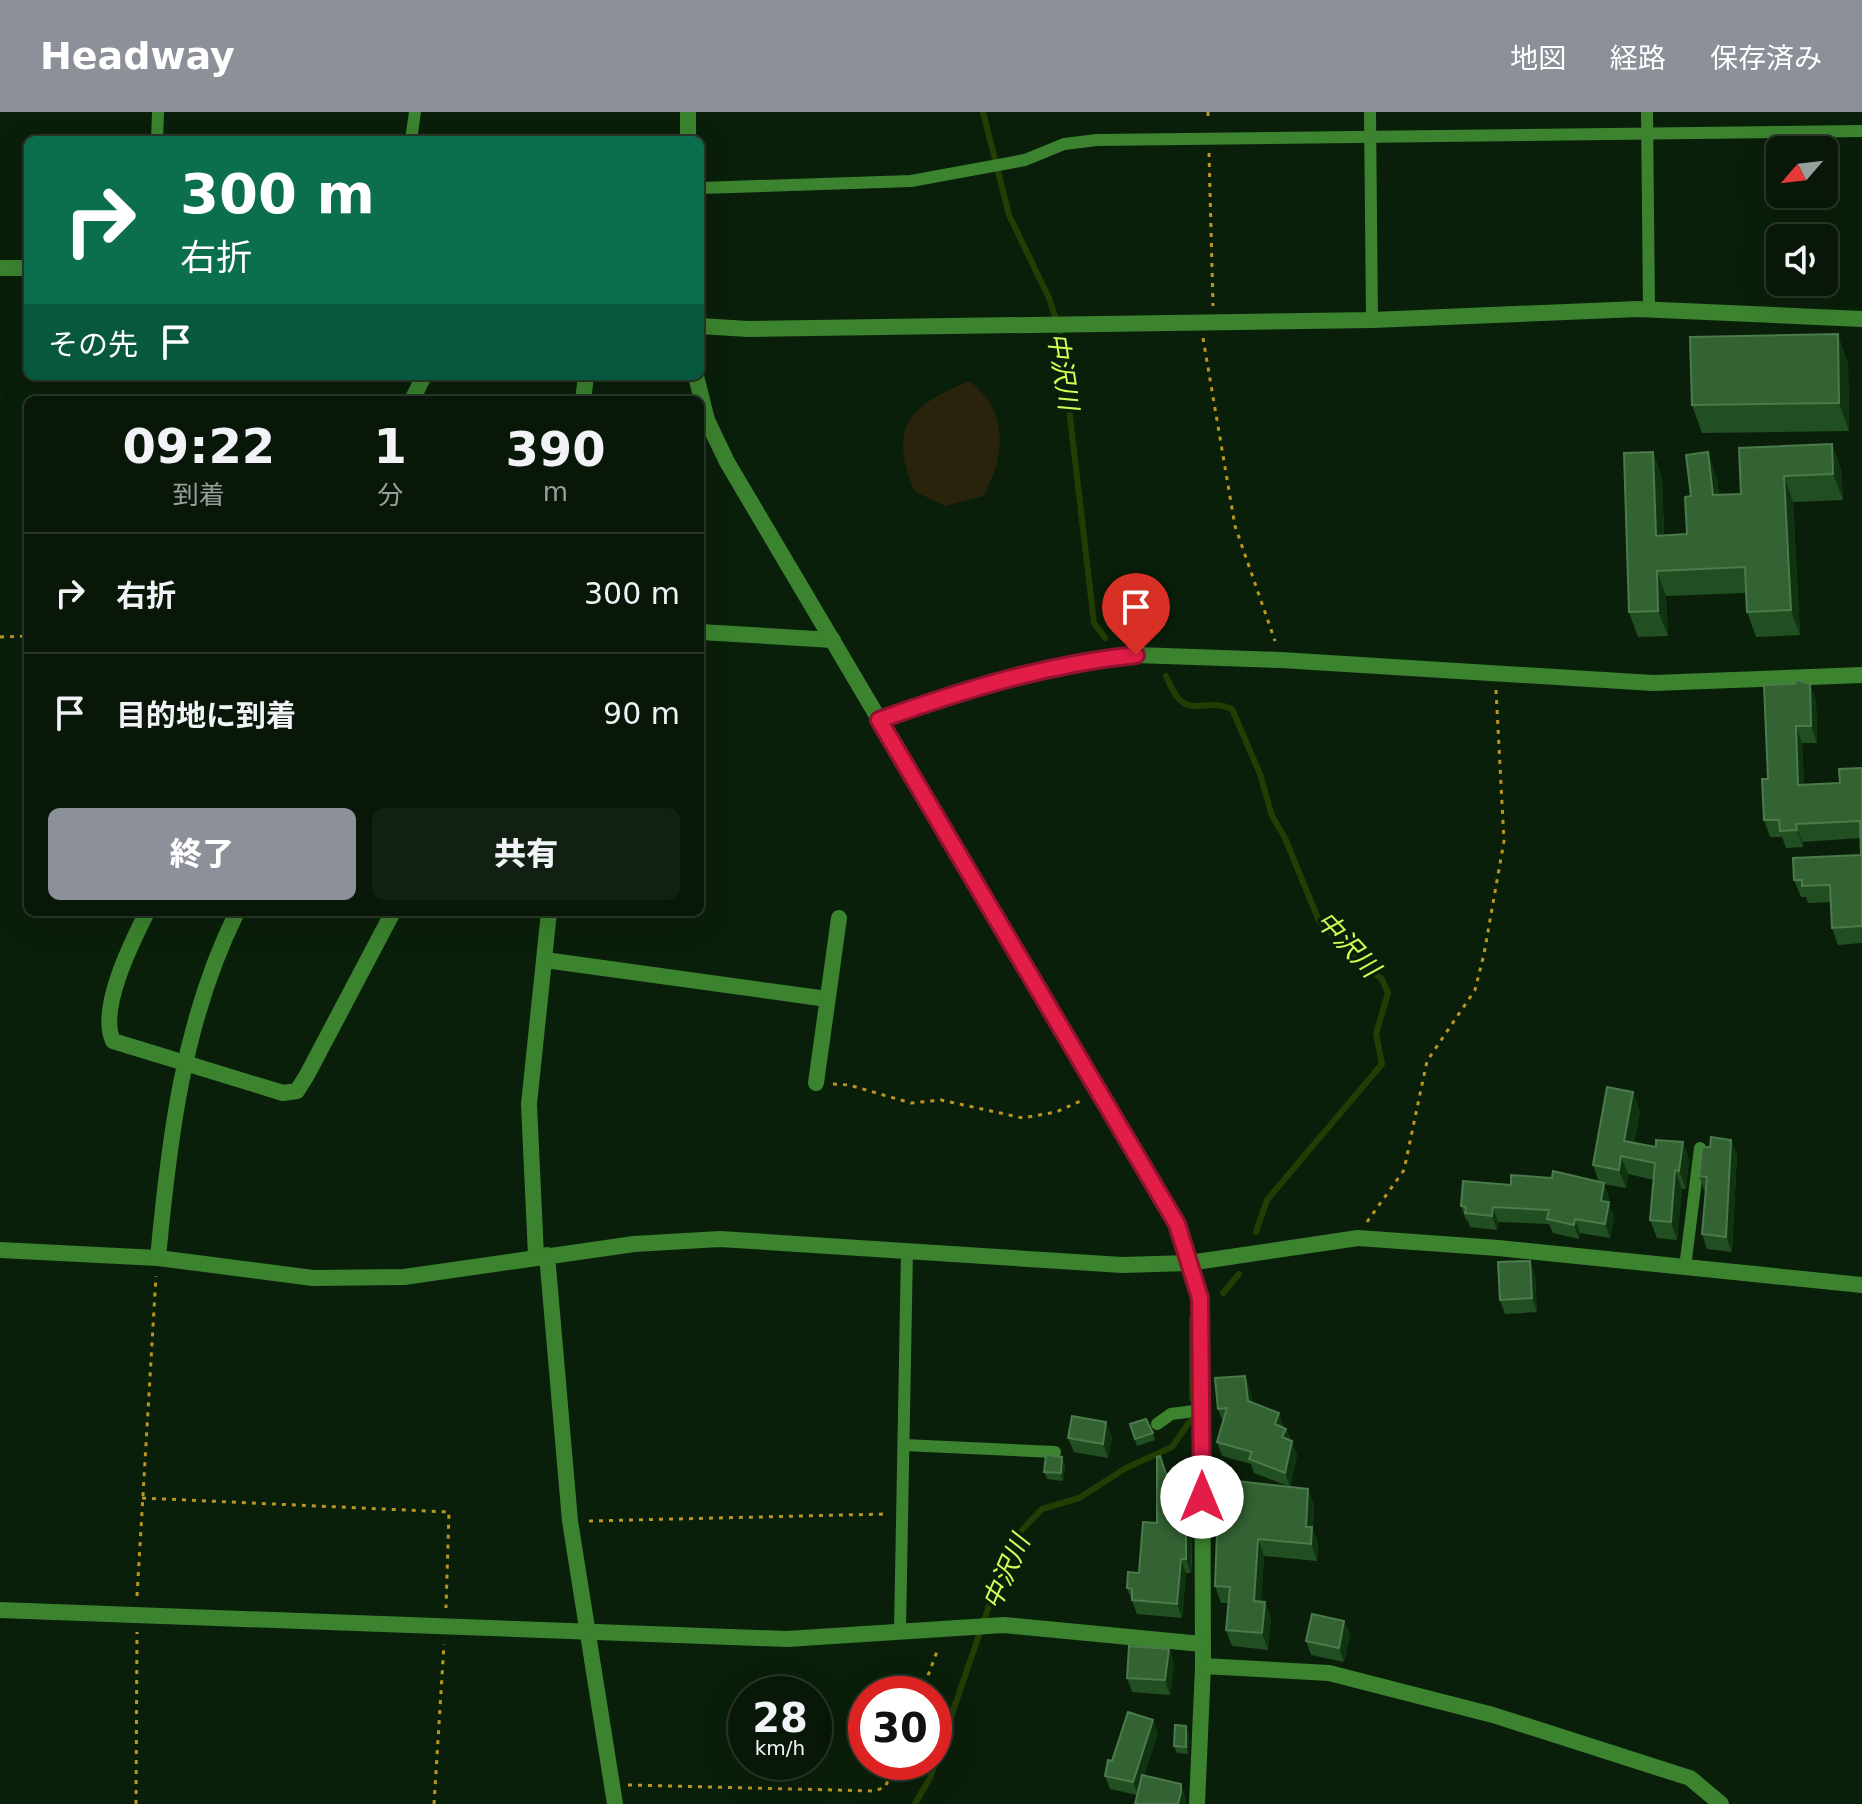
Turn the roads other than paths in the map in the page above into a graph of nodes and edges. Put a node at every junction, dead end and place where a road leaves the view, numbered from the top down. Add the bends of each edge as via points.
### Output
1 (158, 112) edge
2 (415, 112) edge
3 (688, 112) edge
4 (1370, 112) edge
5 (1647, 112) edge
6 (1862, 131) edge
7 (1647, 133) junction
8 (1370, 134) junction
9 (157, 136) edge
10 (412, 136) edge
11 (688, 136) edge
12 (704, 188) edge
13 (0, 268) edge
14 (24, 268) edge
15 (1649, 309) junction
16 (1862, 319) edge
17 (1372, 320) junction
18 (704, 326) edge
19 (704, 408) edge
20 (704, 632) edge
21 (833, 640) junction
22 (1862, 675) edge
23 (879, 720) junction
24 (145, 916) edge
25 (235, 916) edge
26 (391, 916) edge
27 (549, 916) edge
28 (839, 918) dead end
29 (545, 960) junction
30 (827, 999) junction
31 (183, 1064) junction
32 (816, 1083) road end
33 (1700, 1148) edge
34 (0, 1250) edge
35 (907, 1250) junction
36 (541, 1255) junction
37 (158, 1258) junction
38 (1189, 1263) junction
39 (1685, 1267) junction
40 (1862, 1285) edge
41 (1202, 1410) junction
42 (1157, 1424) dead end
43 (904, 1445) junction
44 (1055, 1452) dead end
45 (0, 1610) edge
46 (900, 1630) junction
47 (588, 1634) junction
48 (1202, 1644) junction
49 (1203, 1666) junction
50 (615, 1804) edge
51 (1197, 1804) edge
52 (1721, 1804) edge

1 - 9 lane
2 - 10 lane
3 - 11 street
4 - 8 lane
5 - 7 lane
6 - 7 lane
7 - 8 lane
7 - 15 lane
8 - 12 lane via 1064,144 1025,160 911,181
8 - 17 lane
13 - 14 street
15 - 16 street
15 - 17 street
17 - 18 street
19 - 21 street via 727,462
20 - 21 street
21 - 23 street
22 - 23 street via 1653,683 1136,655 1083,661 963,690
23 - 38 street via 1177,1224
24 - 31 street via 121,967 108,1031 113,1041
25 - 31 street via 203,990
26 - 31 street via 297,1091 283,1093
27 - 29 street
28 - 30 street
29 - 30 street
29 - 36 street via 529,1104
30 - 32 street
31 - 37 street
33 - 39 lane
34 - 37 street
35 - 36 street via 720,1239
35 - 38 street via 1122,1265
35 - 43 lane
36 - 37 street via 389,1277 313,1278
36 - 47 street
38 - 39 street via 1358,1238
38 - 41 street via 1200,1298
39 - 40 street
41 - 42 lane via 1179,1411
41 - 48 street
43 - 44 lane
43 - 46 lane
45 - 47 street
46 - 47 street via 787,1639
46 - 48 street via 1004,1625
47 - 50 street
48 - 49 street
49 - 51 street
49 - 52 street via 1329,1673 1493,1715 1690,1778

